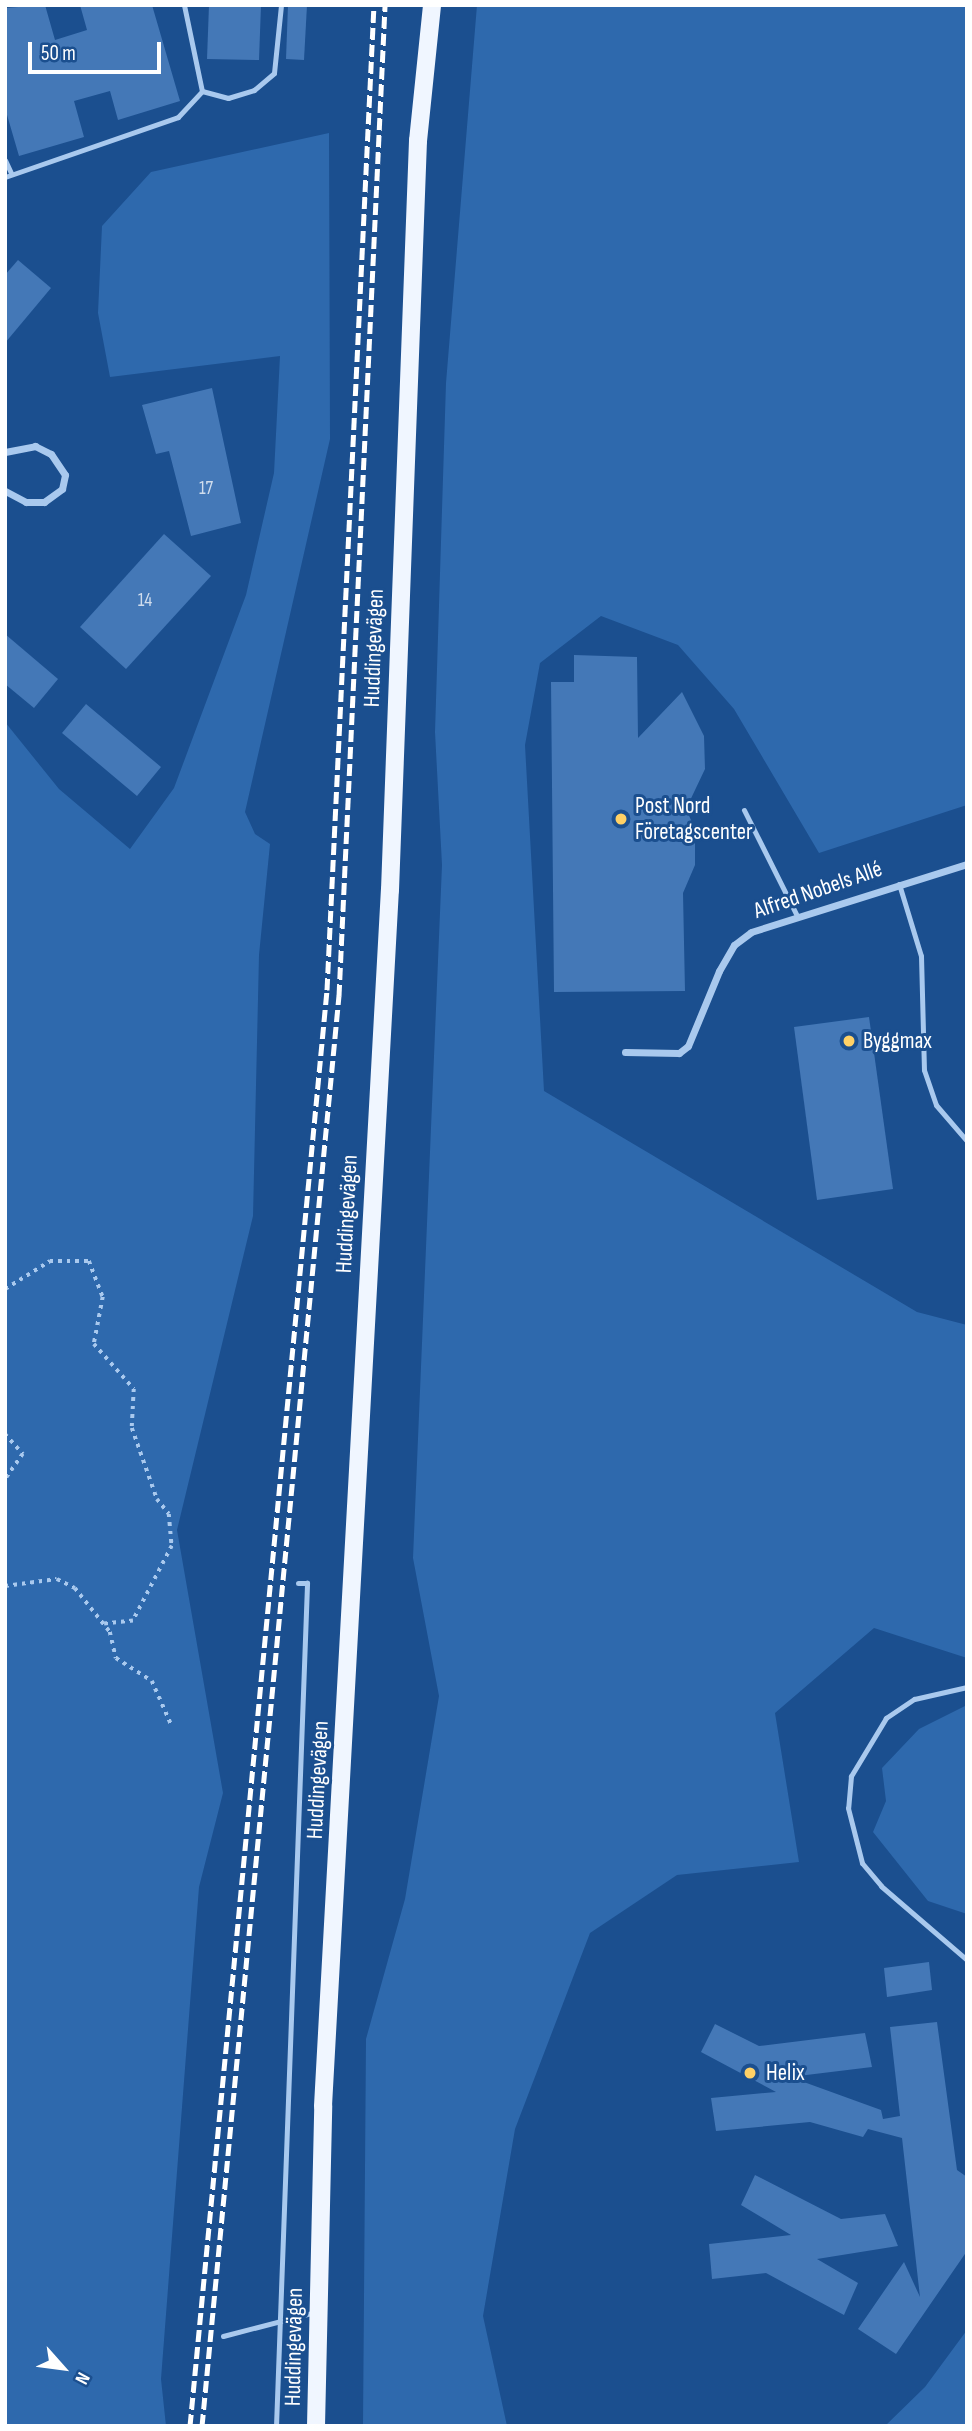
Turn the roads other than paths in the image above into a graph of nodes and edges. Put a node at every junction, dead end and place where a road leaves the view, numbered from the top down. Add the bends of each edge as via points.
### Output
1 (184, 5) edge
2 (281, 5) edge
3 (432, 5) edge
4 (202, 91) junction
5 (5, 160) edge
6 (8, 175) edge
7 (5, 452) edge
8 (5, 491) edge
9 (744, 810) dead end
10 (967, 864) edge
11 (899, 883) junction
12 (797, 916) junction
13 (625, 1052) dead end
14 (967, 1141) edge
15 (298, 1583) dead end
16 (967, 1687) edge
17 (967, 1960) edge
18 (319, 2310) junction
19 (277, 2322) junction
20 (223, 2336) dead end
21 (276, 2426) edge
22 (316, 2426) edge

1 - 4 lane
2 - 4 lane via 274,73 254,90 228,98
3 - 18 main road, Huddingevägen via 418,141 390,890 324,2106
4 - 6 lane via 178,117
5 - 6 lane
7 - 8 street via 34,446 51,454 65,475 62,489 44,502 26,502
9 - 12 lane
10 - 11 street, Alfred Nobels Allé
11 - 12 street, Alfred Nobels Allé
11 - 14 lane via 921,956 924,1070 936,1105
12 - 13 street, Alfred Nobels Allé via 734,945 688,1046 679,1053
15 - 19 lane via 307,1583
16 - 17 lane via 914,1699 886,1718 852,1776 848,1808 862,1863 881,1886
18 - 19 lane
18 - 22 main road, Huddingevägen
19 - 20 lane
19 - 21 lane

